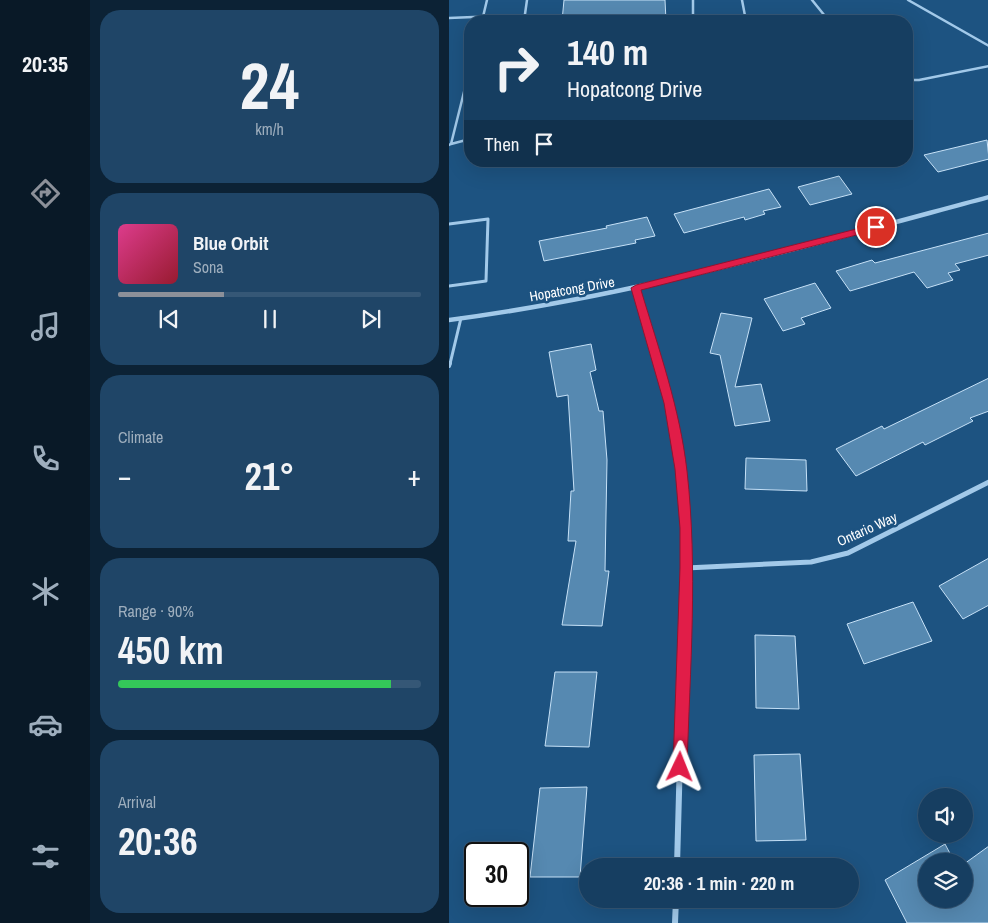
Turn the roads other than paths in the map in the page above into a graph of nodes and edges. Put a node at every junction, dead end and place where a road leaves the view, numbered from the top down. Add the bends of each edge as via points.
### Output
1 (487, 0) edge
2 (527, 0) edge
3 (693, 0) edge
4 (742, 0) edge
5 (812, 0) edge
6 (908, 0) edge
7 (483, 15) edge
8 (524, 15) edge
9 (693, 15) edge
10 (745, 15) edge
11 (824, 15) edge
12 (464, 17) edge
13 (449, 18) edge
14 (988, 46) edge
15 (988, 66) edge
16 (913, 80) edge
17 (464, 91) edge
18 (464, 140) edge
19 (450, 144) edge
20 (988, 197) edge
21 (449, 224) edge
22 (449, 286) edge
23 (636, 288) junction
24 (461, 318) junction
25 (449, 320) edge
26 (449, 366) edge
27 (988, 482) edge
28 (686, 568) junction
29 (677, 858) edge
30 (676, 908) edge
31 (675, 923) edge

1 - 7 lane
2 - 8 lane
3 - 9 lane
4 - 10 lane
5 - 11 lane
6 - 14 lane
12 - 13 lane
15 - 16 lane
17 - 19 lane
18 - 19 lane
20 - 23 street, Hopatcong Drive
21 - 22 lane via 488,219 486,281
23 - 24 street, Hopatcong Drive
23 - 28 street via 670,403 681,469
24 - 25 street, Hopatcong Drive
24 - 26 lane
27 - 28 street, Ontario Way via 848,553 811,562
28 - 29 street
30 - 31 street

